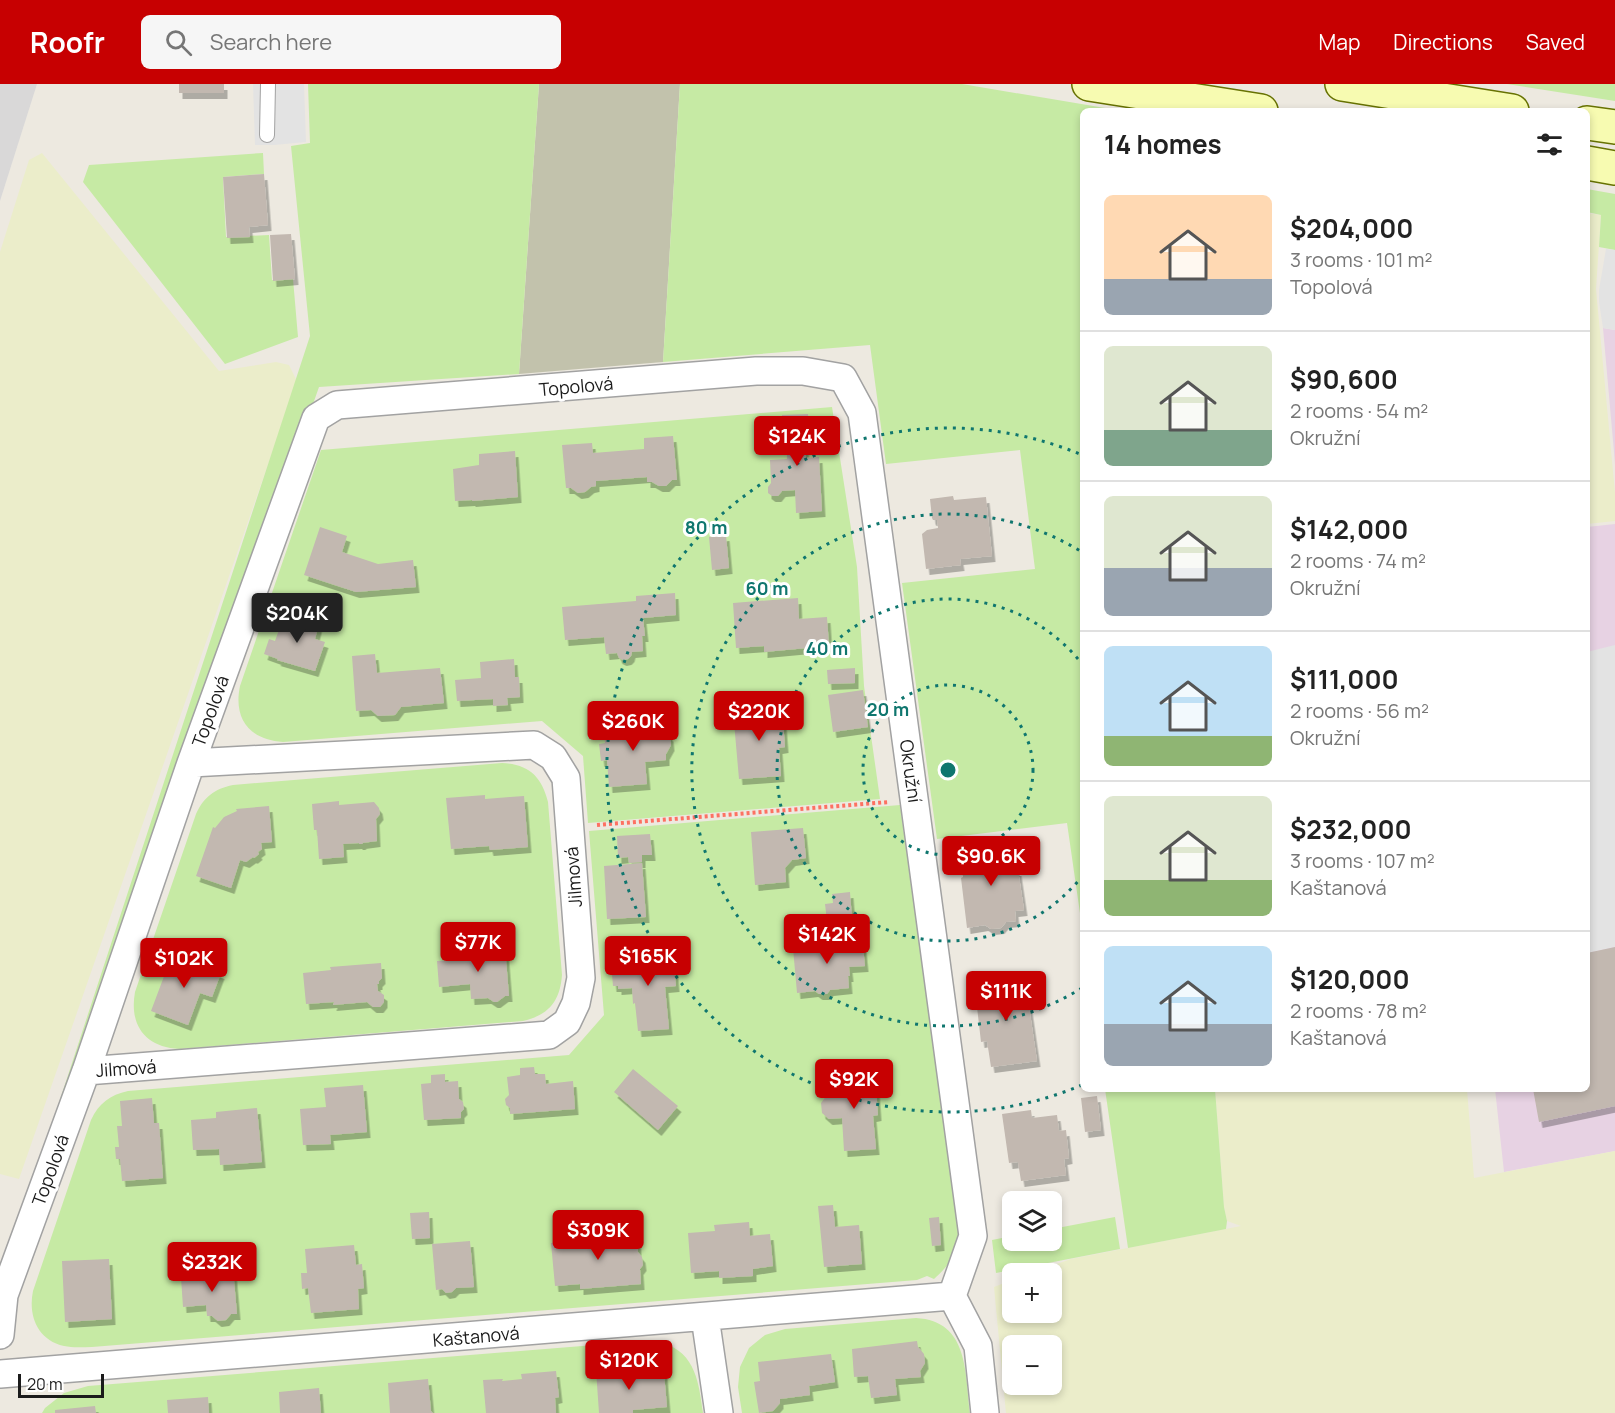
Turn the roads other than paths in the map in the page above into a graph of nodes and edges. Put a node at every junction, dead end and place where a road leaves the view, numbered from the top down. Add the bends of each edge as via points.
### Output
1 (268, 84) edge
2 (1089, 84) edge
3 (1342, 84) edge
4 (1242, 108) edge
5 (1493, 108) edge
6 (1590, 123) edge
7 (1615, 127) edge
8 (267, 135) dead end
9 (1590, 164) edge
10 (1615, 168) edge
11 (803, 371) joint
12 (191, 763) junction
13 (86, 1071) junction
14 (952, 1296) junction
15 (705, 1317) junction
16 (0, 1335) edge
17 (0, 1374) edge
18 (719, 1413) edge
19 (985, 1413) edge

1 - 8 lane
2 - 4 main road
3 - 5 main road
6 - 7 main road
9 - 10 main road
11 - 12 street, Topolová via 756,371 337,405 316,418
11 - 14 street, Okružní via 843,378 862,413 973,1236
12 - 13 street, Topolová
12 - 13 street, Jilmová via 534,745 553,757 566,778 581,978 576,1003 567,1022 549,1035
13 - 16 street, Topolová via 4,1295
14 - 15 street, Kaštanová
14 - 19 street via 978,1346
15 - 17 street, Kaštanová
15 - 18 street

